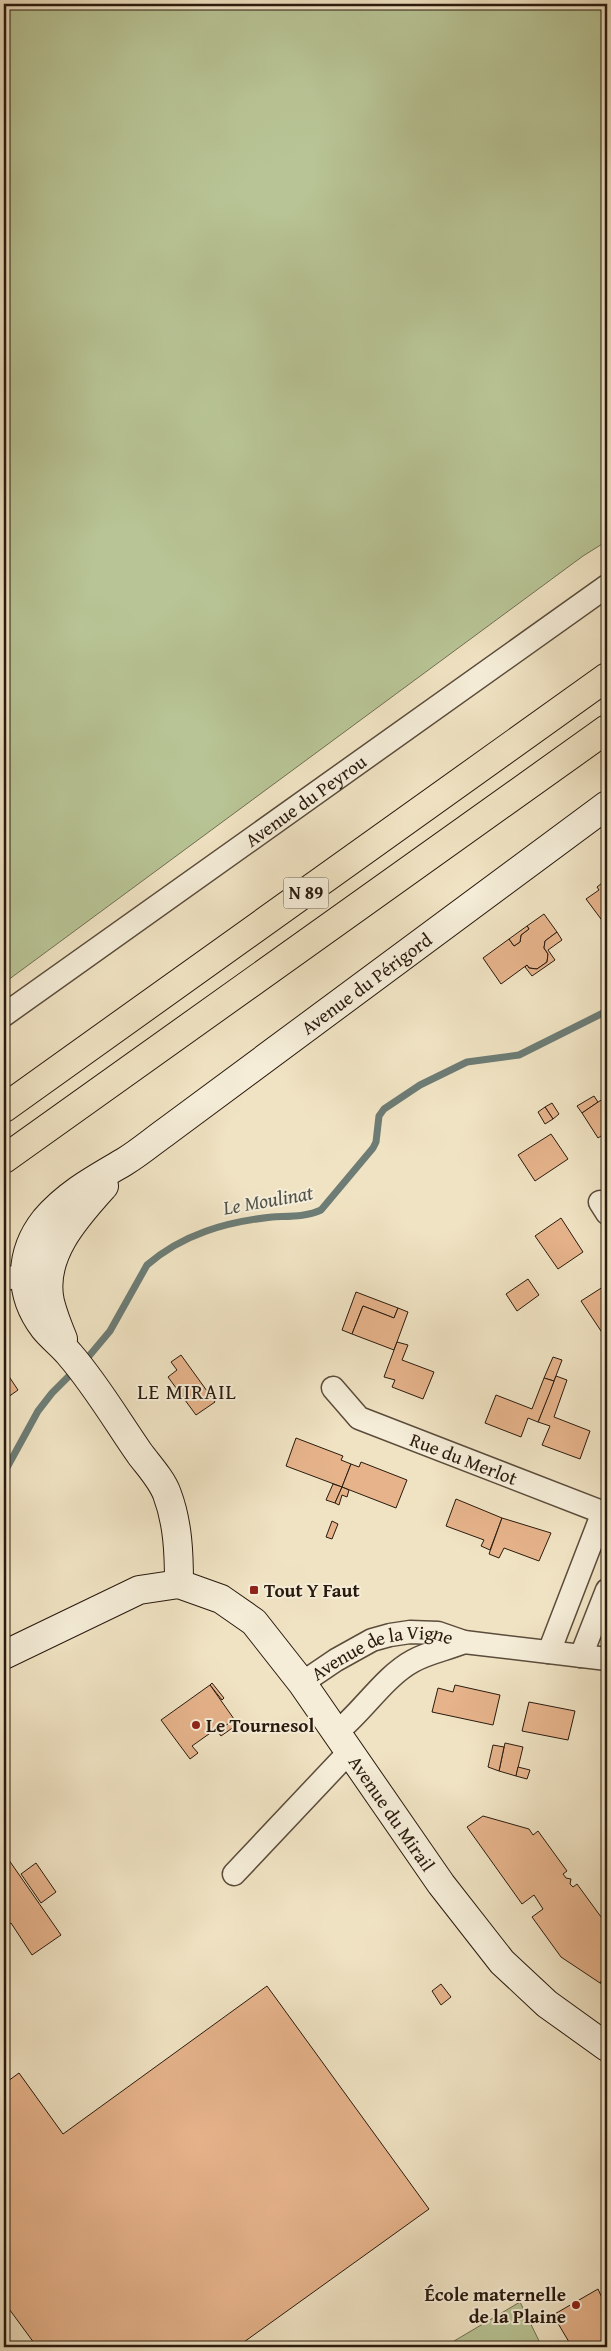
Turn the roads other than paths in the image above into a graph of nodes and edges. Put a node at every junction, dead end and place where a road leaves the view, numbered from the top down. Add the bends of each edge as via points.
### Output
1 (607, 586) edge
2 (607, 677) edge
3 (607, 729) edge
4 (607, 805) edge
5 (4, 1015) edge
6 (4, 1108) edge
7 (4, 1159) edge
8 (125, 1161) junction
9 (56, 1255) junction
10 (14, 1277) edge
11 (56, 1320) junction
12 (70, 1354) junction
13 (333, 1388) dead end
14 (605, 1513) edge
15 (179, 1584) junction
16 (607, 1590) edge
17 (464, 1642) junction
18 (549, 1652) junction
19 (4, 1655) edge
20 (581, 1656) junction
21 (607, 1659) edge
22 (302, 1683) junction
23 (344, 1741) junction
24 (234, 1874) dead end
25 (604, 2038) edge

1 - 5 street, Avenue du Peyrou
2 - 6 highway, N 89
3 - 7 highway, N 89
4 - 8 street, Avenue du Périgord
8 - 9 street, Avenue du Périgord via 76,1217 61,1240
8 - 10 street, Avenue du Périgord via 85,1184 46,1220
9 - 10 street via 33,1275
9 - 11 street, Avenue du Périgord via 49,1283
10 - 11 street via 33,1278 37,1282 42,1300
10 - 12 street, Avenue du Périgord via 45,1329
11 - 12 street, Avenue du Périgord
12 - 15 street, Avenue du Périgord via 167,1493 180,1548
13 - 14 street, Rue du Merlot via 359,1418
14 - 18 street
15 - 19 street via 139,1590
15 - 22 street, Avenue du Mirail via 221,1599 254,1622
16 - 20 street
17 - 18 street, Avenue de la Vigne
17 - 22 street, Avenue de la Vigne via 438,1633 390,1635 352,1650
17 - 23 street, Avenue de la Vigne via 430,1653 398,1671 364,1708
18 - 20 street, Avenue de la Vigne
20 - 21 street, Avenue de la Vigne
22 - 23 street, Avenue du Mirail
23 - 24 street, Avenue de la Vigne
23 - 25 street, Avenue du Mirail via 480,1936 527,1986

